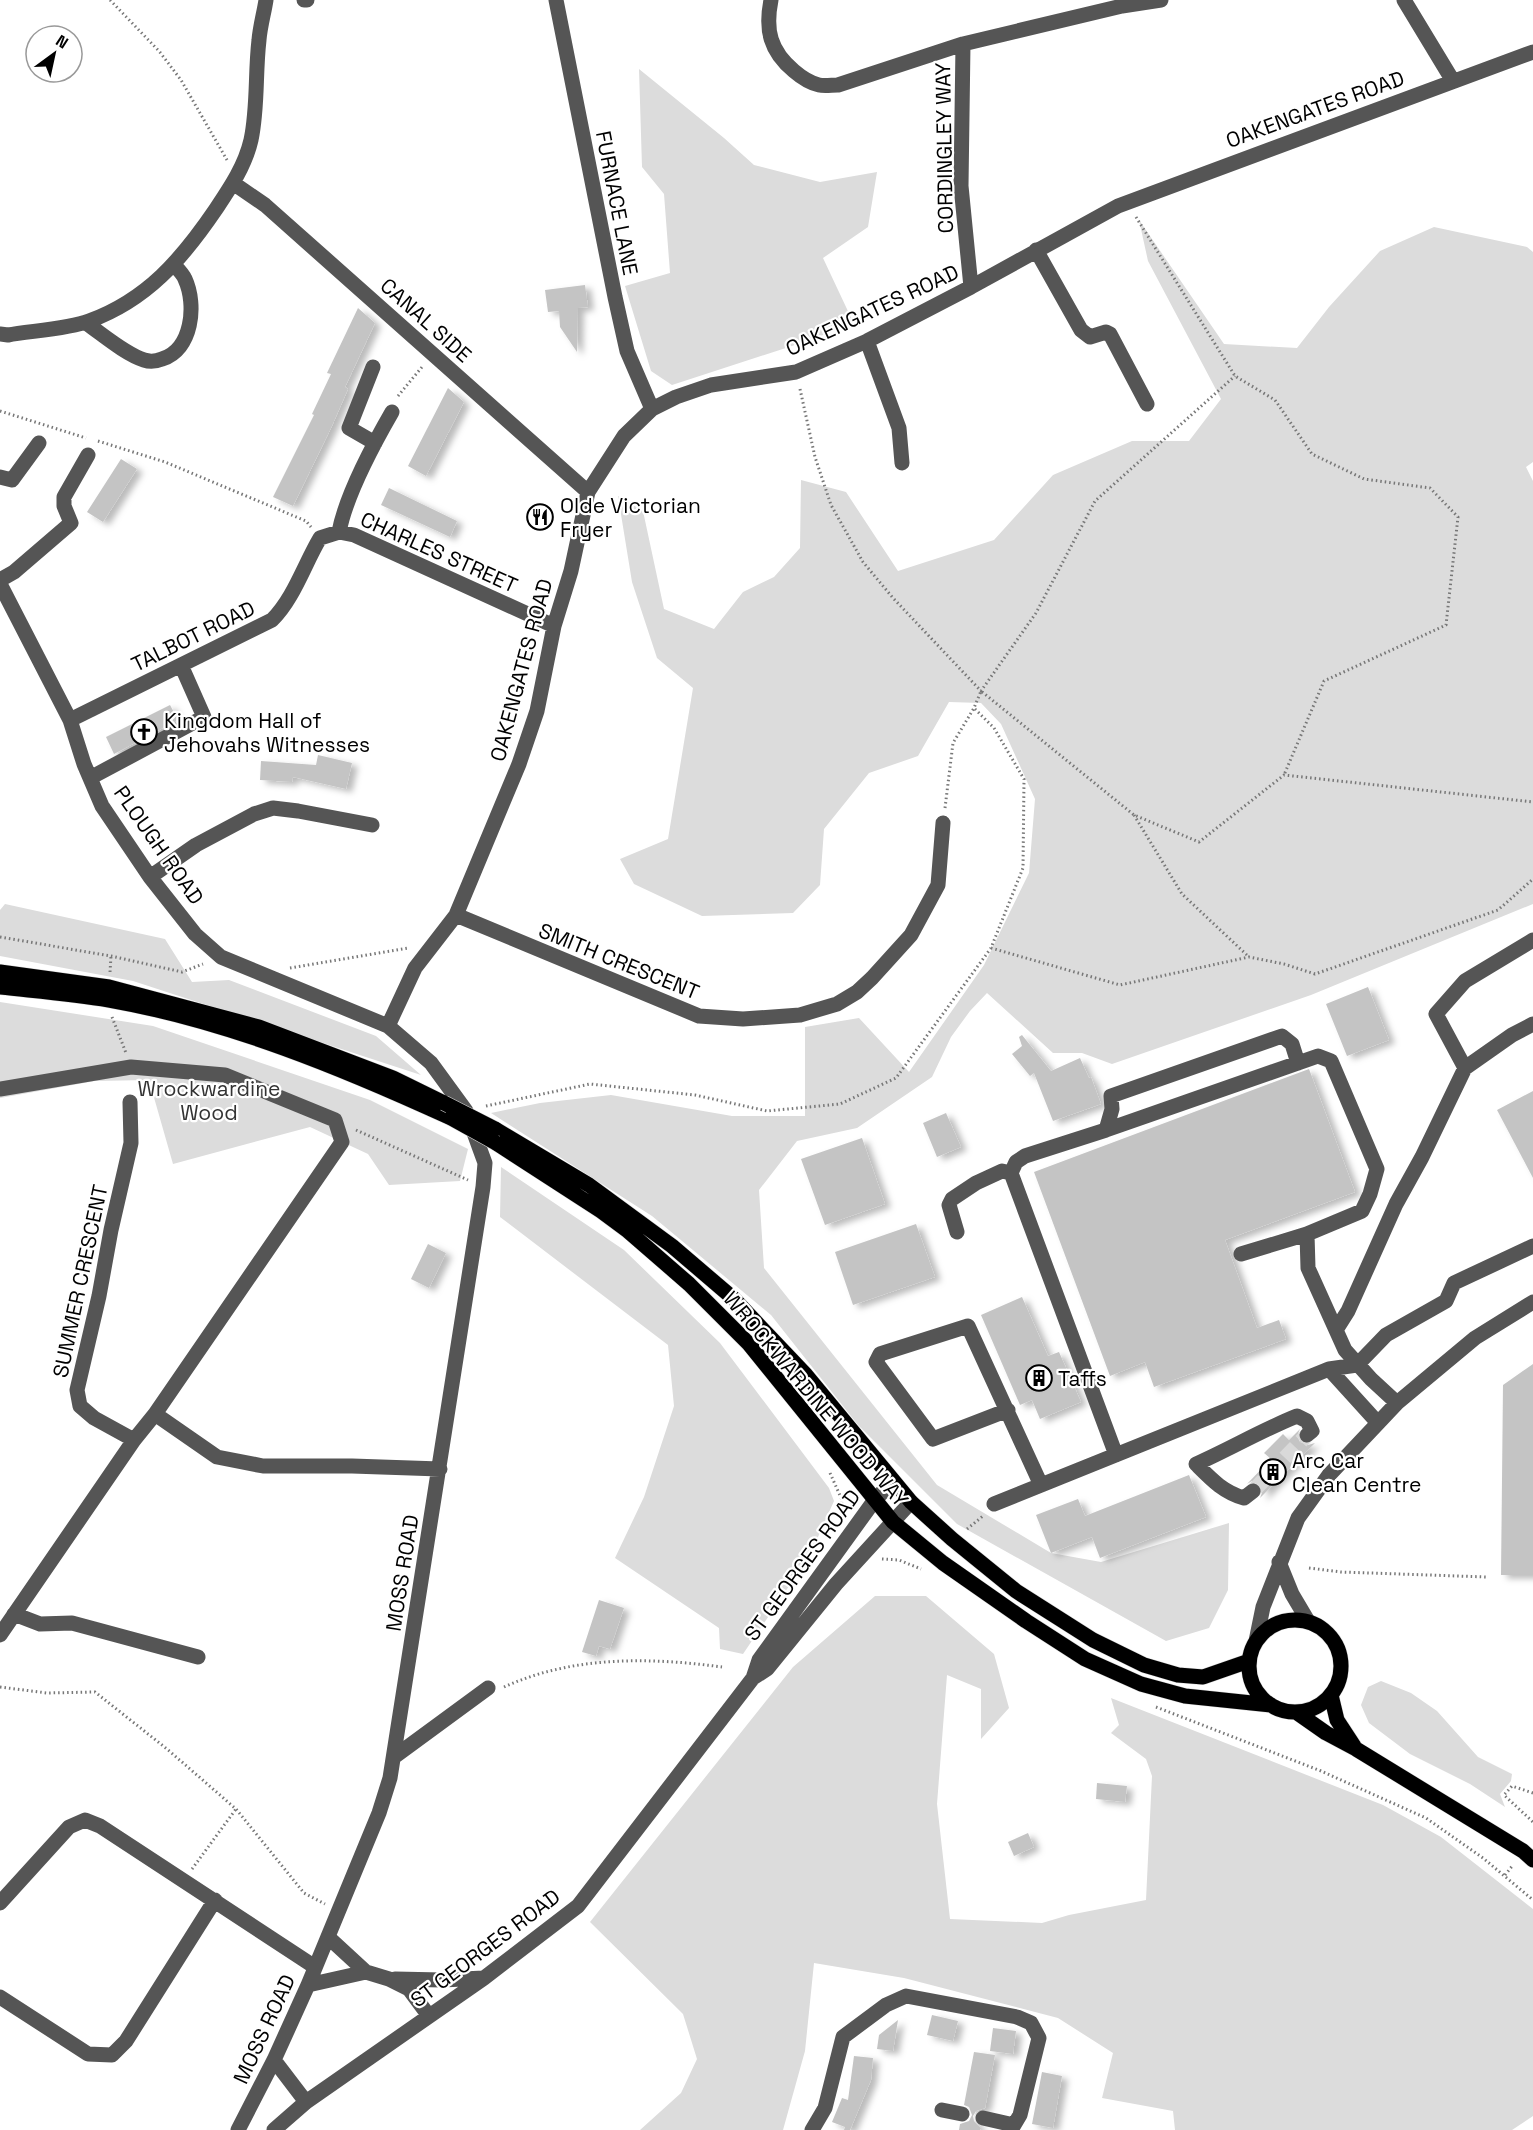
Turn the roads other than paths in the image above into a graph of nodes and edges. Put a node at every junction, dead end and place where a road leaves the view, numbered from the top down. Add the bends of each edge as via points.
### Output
1 (266, 0) edge
2 (556, 0) edge
3 (771, 0) edge
4 (1161, 0) edge
5 (1404, 0) edge
6 (963, 45) junction
7 (1533, 52) edge
8 (1453, 81) junction
9 (235, 180) junction
10 (1036, 250) junction
11 (174, 265) junction
12 (971, 287) junction
13 (86, 322) junction
14 (0, 334) edge
15 (867, 341) junction
16 (373, 367) dead end
17 (1147, 404) dead end
18 (652, 409) junction
19 (392, 412) road end
20 (375, 442) junction
21 (39, 443) dead end
22 (88, 456) dead end
23 (902, 464) dead end
24 (0, 477) edge
25 (588, 492) junction
26 (339, 532) junction
27 (0, 582) edge
28 (554, 626) junction
29 (181, 665) junction
30 (70, 720) junction
31 (90, 778) junction
32 (943, 823) road end
33 (372, 825) dead end
34 (150, 877) junction
35 (456, 915) junction
36 (1533, 940) edge
37 (0, 972) edge
38 (0, 987) edge
39 (1533, 1024) edge
40 (388, 1026) junction
41 (1298, 1063) junction
42 (1465, 1068) junction
43 (0, 1089) edge
44 (130, 1102) dead end
45 (1106, 1130) junction
46 (496, 1136) junction
47 (1011, 1173) junction
48 (957, 1232) dead end
49 (1307, 1234) junction
50 (1533, 1246) edge
51 (1242, 1254) dead end
52 (1533, 1302) edge
53 (1336, 1330) junction
54 (1357, 1365) junction
55 (1329, 1369) junction
56 (1397, 1403) junction
57 (1008, 1410) junction
58 (154, 1414) junction
59 (1378, 1423) junction
60 (1307, 1435) dead end
61 (134, 1440) junction
62 (1116, 1455) junction
63 (440, 1469) junction
64 (893, 1481) junction
65 (1041, 1485) junction
66 (1253, 1491) dead end
67 (874, 1501) junction
68 (911, 1502) junction
69 (994, 1504) road end
70 (893, 1522) junction
71 (1279, 1562) junction
72 (14, 1614) junction
73 (1308, 1621) junction
74 (0, 1635) edge
75 (1256, 1641) junction
76 (198, 1657) dead end
77 (1249, 1661) junction
78 (753, 1678) junction
79 (482, 1693) road end
80 (1331, 1695) junction
81 (1271, 1705) junction
82 (1296, 1712) junction
83 (1356, 1749) junction
84 (394, 1757) junction
85 (1533, 1860) edge
86 (215, 1900) junction
87 (0, 1903) edge
88 (327, 1937) junction
89 (315, 1967) junction
90 (366, 1972) junction
91 (484, 1978) junction
92 (389, 1979) junction
93 (308, 1985) junction
94 (0, 1997) edge
95 (429, 2016) junction
96 (274, 2060) junction
97 (306, 2102) junction
98 (942, 2110) dead end
99 (962, 2114) dead end
100 (983, 2118) dead end
101 (1012, 2128) edge
102 (238, 2130) edge
103 (274, 2130) edge
104 (812, 2130) edge

1 - 9 street via 250,142
2 - 18 street, FURNACE LANE via 627,351
3 - 6 street, CORDINGLEY WAY via 768,16 775,51 802,78 819,85 838,85
4 - 6 street, CORDINGLEY WAY
5 - 8 street
6 - 12 street, CORDINGLEY WAY via 962,186
7 - 8 street, OAKENGATES ROAD
8 - 10 street, OAKENGATES ROAD via 1127,203
9 - 11 street
9 - 25 street, CANAL SIDE
10 - 12 street, OAKENGATES ROAD
10 - 17 street via 1081,330 1090,337 1110,334
11 - 13 street via 147,290 112,312
11 - 13 street via 185,278 190,316 186,338 169,357 145,361
12 - 15 street, OAKENGATES ROAD
13 - 14 street
15 - 18 street, OAKENGATES ROAD via 796,372 711,386
15 - 23 street via 899,428
16 - 20 street via 349,428
18 - 25 street, OAKENGATES ROAD via 624,436
19 - 20 street
20 - 26 street
21 - 24 street via 12,480
22 - 27 street via 64,497 71,523
25 - 28 street, OAKENGATES ROAD
26 - 28 street, CHARLES STREET via 354,535
26 - 29 street, TALBOT ROAD via 320,538 283,610 272,620
27 - 30 street, PLOUGH ROAD
28 - 35 street, OAKENGATES ROAD via 537,711
29 - 30 street, TALBOT ROAD
29 - 31 street via 204,717
30 - 31 street, PLOUGH ROAD
31 - 34 street, PLOUGH ROAD via 102,806
32 - 35 street, SMITH CRESCENT via 938,885 911,935 857,992 837,1004 800,1015 743,1020 699,1017
33 - 34 street via 273,808 196,845
34 - 40 street, PLOUGH ROAD via 195,934 221,957
35 - 40 street, OAKENGATES ROAD via 415,968
36 - 42 street via 1465,981 1436,1014
37 - 46 main road, WROCKWARDINE WOOD WAY, bridge via 109,987 259,1027 393,1078 444,1103
38 - 46 main road, WROCKWARDINE WOOD WAY, bridge via 109,1000 210,1025 336,1067
39 - 42 street
40 - 63 street, MOSS ROAD via 431,1063 466,1111 484,1163
41 - 45 street
41 - 45 street via 1292,1044 1282,1035 1112,1096
41 - 49 street via 1318,1056 1331,1061 1377,1170 1362,1211
42 - 53 street
43 - 58 street via 131,1066 225,1075 335,1120 342,1142
44 - 61 street, SUMMER CRESCENT via 131,1143 77,1390 80,1406
45 - 47 street via 1025,1156 1016,1162
46 - 64 main road, WROCKWARDINE WOOD WAY via 589,1185 672,1246 734,1299 806,1375
46 - 67 main road, WROCKWARDINE WOOD WAY via 610,1218 690,1284 749,1344
47 - 48 street via 1002,1171 952,1199 949,1205
47 - 62 street
49 - 51 street
49 - 53 street via 1308,1268
50 - 54 street via 1454,1283 1446,1301 1386,1335
52 - 56 street via 1475,1338
53 - 54 street
54 - 55 street
54 - 56 street
55 - 59 street
55 - 62 street
56 - 59 street
57 - 57 street via 933,1439 876,1362 880,1354 968,1326
57 - 65 street
58 - 61 street
58 - 63 street via 217,1457 263,1466
59 - 71 street via 1329,1475 1298,1518
60 - 66 street via 1312,1431 1307,1421 1297,1416 1196,1464 1231,1494 1244,1498
61 - 72 street
62 - 65 street
63 - 84 street, MOSS ROAD
64 - 67 street, ST GEORGES ROAD
64 - 68 main road, WROCKWARDINE WOOD WAY
65 - 69 street
67 - 70 main road, WROCKWARDINE WOOD WAY
67 - 78 street, ST GEORGES ROAD via 759,1660
68 - 70 street, ST GEORGES ROAD
68 - 77 main road, WROCKWARDINE WOOD WAY via 1016,1591 1093,1640 1144,1665 1178,1675 1203,1677
70 - 78 street, ST GEORGES ROAD via 767,1669
70 - 81 main road, WROCKWARDINE WOOD WAY via 943,1563 1085,1659 1141,1684 1185,1696
71 - 73 street
71 - 75 street
72 - 74 street
72 - 76 street via 40,1624 72,1623
73 - 75 main road via 1288,1620 1270,1627
73 - 80 main road via 1327,1632 1339,1650 1341,1672
75 - 77 main road
77 - 81 main road via 1251,1678 1259,1694
78 - 91 street, ST GEORGES ROAD via 578,1906
79 - 84 street
80 - 82 main road via 1309,1710
80 - 83 main road via 1337,1720
81 - 82 main road
82 - 83 main road
83 - 85 main road
84 - 88 street, MOSS ROAD via 379,1813
86 - 87 street via 85,1820 69,1827
86 - 89 street
86 - 94 street via 126,2041 112,2055 88,2054
88 - 89 street, MOSS ROAD
88 - 90 street
89 - 93 street, MOSS ROAD
90 - 92 street
90 - 93 street
91 - 92 street
91 - 95 street, ST GEORGES ROAD
92 - 95 street via 409,1989
93 - 96 street, MOSS ROAD
95 - 97 street, ST GEORGES ROAD
96 - 97 street
96 - 102 street, MOSS ROAD
97 - 103 street, ST GEORGES ROAD
98 - 99 street
100 - 101 street
101 - 104 street via 1020,2115 1039,2038 1031,2023 1017,2016 906,1996 885,2005 843,2037 825,2108

